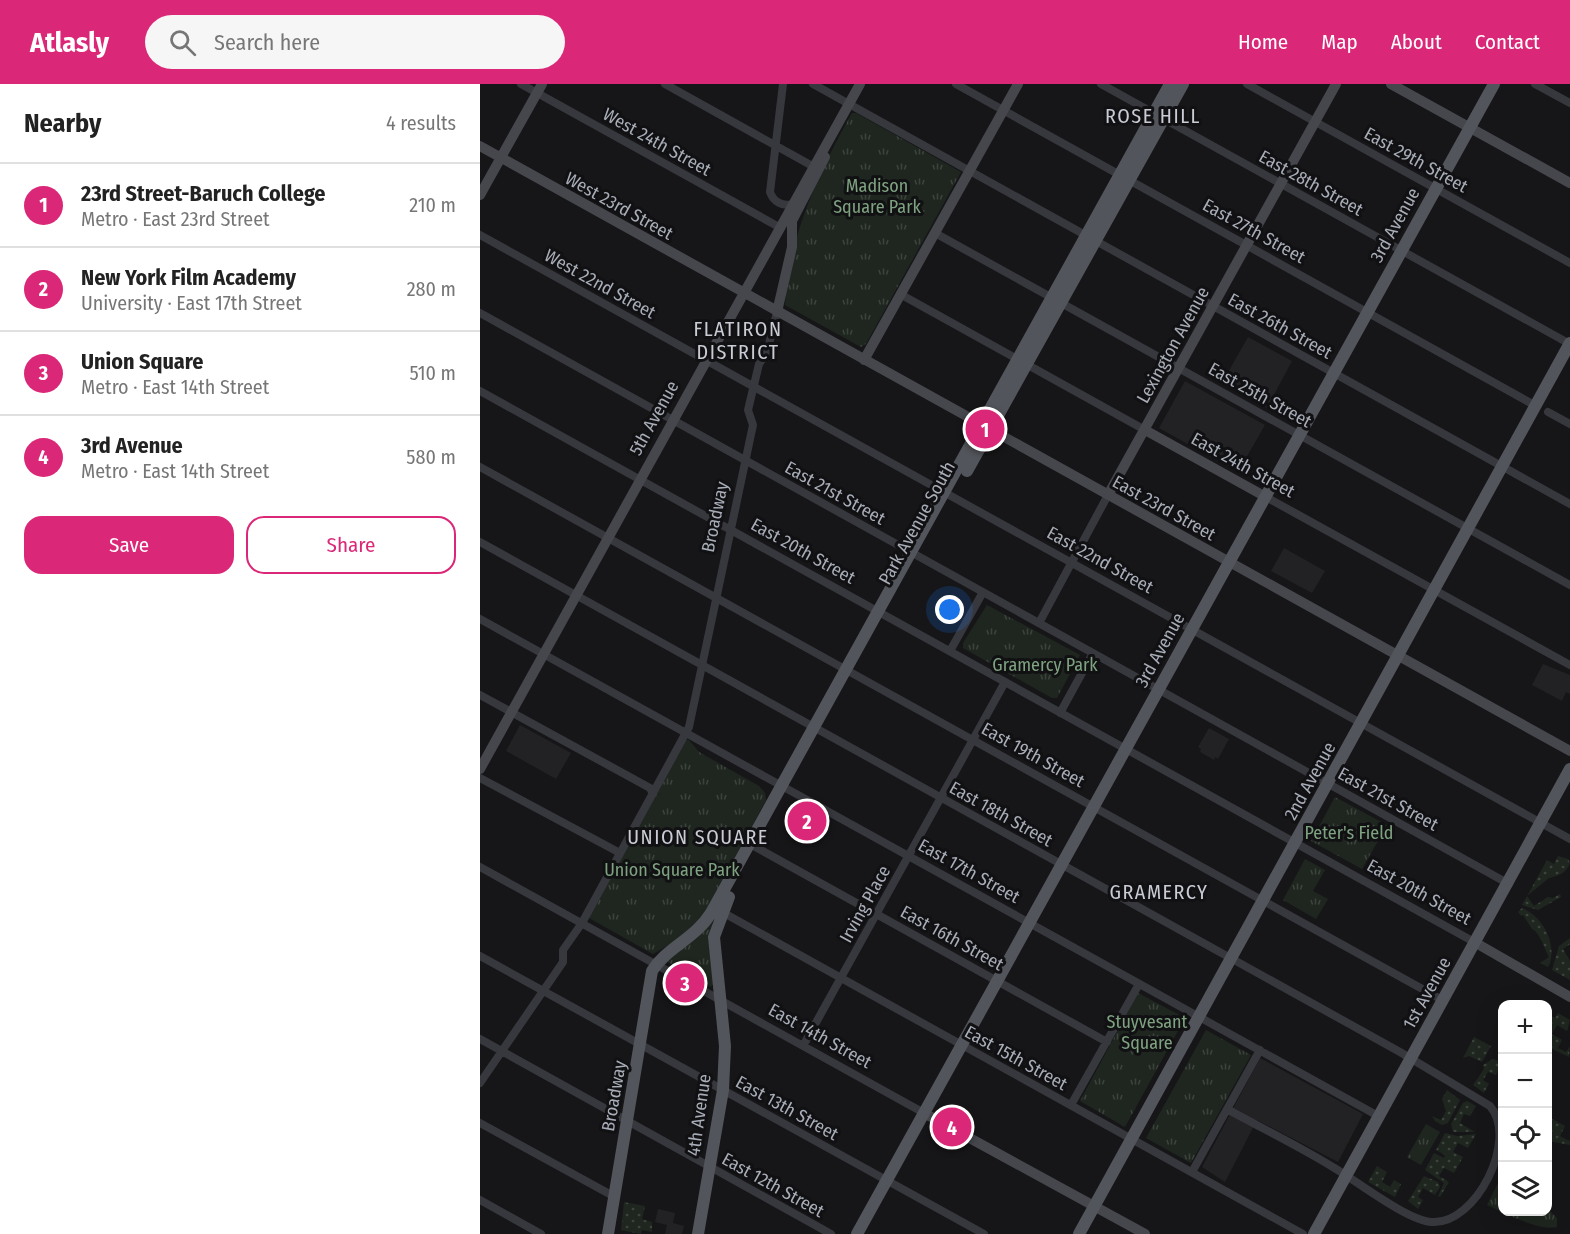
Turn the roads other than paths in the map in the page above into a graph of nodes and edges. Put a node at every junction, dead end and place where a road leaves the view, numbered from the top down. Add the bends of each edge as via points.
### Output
1 (521, 84) edge
2 (665, 84) edge
3 (783, 84) edge
4 (813, 84) edge
5 (860, 84) edge
6 (956, 84) edge
7 (1018, 84) edge
8 (1101, 84) edge
9 (1170, 84) edge
10 (1183, 84) edge
11 (1247, 84) edge
12 (1336, 84) edge
13 (1391, 84) edge
14 (1494, 84) edge
15 (1535, 84) edge
16 (539, 88) edge
17 (1570, 103) edge
18 (849, 104) junction
19 (1003, 110) junction
20 (1159, 116) junction
21 (1315, 122) junction
22 (1470, 128) junction
23 (775, 145) junction
24 (480, 146) edge
25 (501, 158) junction
26 (816, 168) junction
27 (969, 172) junction
28 (1125, 177) junction
29 (1570, 183) edge
30 (1281, 184) junction
31 (1436, 189) junction
32 (480, 195) edge
33 (792, 204) junction
34 (779, 227) junction
35 (935, 233) junction
36 (480, 235) edge
37 (1091, 239) junction
38 (1247, 245) junction
39 (1402, 250) junction
40 (1570, 262) edge
41 (742, 293) junction
42 (900, 294) junction
43 (1057, 300) junction
44 (1213, 306) junction
45 (777, 312) junction
46 (1368, 312) junction
47 (480, 313) edge
48 (1570, 344) edge
49 (706, 359) junction
50 (864, 360) junction
51 (1023, 363) junction
52 (1179, 368) junction
53 (1334, 373) junction
54 (754, 386) junction
55 (480, 391) edge
56 (1536, 406) junction
57 (1548, 412) dead end
58 (672, 420) junction
59 (1570, 424) edge
60 (987, 428) junction
61 (1145, 430) junction
62 (1300, 435) junction
63 (745, 460) junction
64 (480, 467) edge
65 (1503, 468) junction
66 (639, 479) junction
67 (949, 494) junction
68 (1108, 495) junction
69 (1266, 497) junction
70 (1570, 504) edge
71 (1469, 528) junction
72 (731, 530) junction
73 (607, 537) junction
74 (480, 542) edge
75 (916, 555) junction
76 (1071, 562) junction
77 (1229, 562) junction
78 (1570, 585) edge
79 (1435, 591) junction
80 (983, 592) junction
81 (576, 595) junction
82 (716, 597) junction
83 (883, 614) junction
84 (480, 619) edge
85 (1039, 623) junction
86 (1193, 629) junction
87 (950, 651) junction
88 (542, 653) junction
89 (1093, 653) junction
90 (1398, 657) junction
91 (701, 665) junction
92 (1570, 665) edge
93 (851, 672) junction
94 (1005, 682) junction
95 (1159, 690) junction
96 (480, 695) edge
97 (512, 712) junction
98 (1060, 712) junction
99 (1362, 723) junction
100 (819, 730) junction
101 (686, 732) junction
102 (973, 740) junction
103 (1126, 748) junction
104 (1570, 751) edge
105 (480, 769) edge
106 (1570, 769) edge
107 (480, 778) edge
108 (1329, 784) junction
109 (786, 789) junction
110 (653, 794) junction
111 (941, 798) junction
112 (1094, 806) junction
113 (1542, 823) junction
114 (1570, 839) edge
115 (1296, 842) junction
116 (753, 846) junction
117 (620, 853) junction
118 (909, 855) junction
119 (1062, 864) junction
120 (480, 867) edge
121 (1509, 884) junction
122 (1264, 901) junction
123 (718, 910) junction
124 (876, 914) junction
125 (582, 923) junction
126 (1030, 923) junction
127 (1476, 943) junction
128 (480, 956) edge
129 (1232, 959) junction
130 (656, 965) junction
131 (841, 978) junction
132 (997, 981) junction
133 (1139, 984) junction
134 (542, 990) junction
135 (1570, 997) edge
136 (720, 1000) junction
137 (1444, 1001) junction
138 (1199, 1017) junction
139 (480, 1039) edge
140 (1107, 1042) junction
141 (640, 1045) junction
142 (962, 1045) junction
143 (803, 1046) junction
144 (1260, 1050) junction
145 (501, 1051) junction
146 (1412, 1060) junction
147 (480, 1083) edge
148 (723, 1090) junction
149 (1071, 1105) junction
150 (1227, 1109) junction
151 (924, 1113) junction
152 (1380, 1117) junction
153 (628, 1121) junction
154 (480, 1123) edge
155 (1132, 1139) junction
156 (710, 1167) junction
157 (1192, 1172) junction
158 (1346, 1176) junction
159 (887, 1180) junction
160 (615, 1197) junction
161 (480, 1200) edge
162 (1094, 1207) junction
163 (541, 1234) edge
164 (608, 1234) edge
165 (698, 1234) edge
166 (831, 1234) edge
167 (857, 1234) edge
168 (984, 1234) edge
169 (1079, 1234) edge
170 (1145, 1234) edge
171 (1303, 1234) edge
172 (1314, 1234) edge

1 - 16 street, West 24th Street
2 - 23 street
3 - 23 street
4 - 18 street, East 26th Street
5 - 18 main road, 5th Avenue
6 - 19 street, East 27th Street
7 - 19 main road
8 - 20 street, East 28th Street
9 - 20 main road, Park Avenue South
10 - 20 main road, Park Avenue South
11 - 21 street, East 29th Street
12 - 21 main road, Lexington Avenue
13 - 22 main road
14 - 22 main road, 3rd Avenue
15 - 17 street
16 - 25 main road
16 - 34 street, West 24th Street
18 - 26 main road, 5th Avenue
18 - 27 street, East 26th Street
19 - 27 main road
19 - 28 street, East 27th Street
20 - 28 main road, Park Avenue South
20 - 30 street, East 28th Street
21 - 30 main road, Lexington Avenue
21 - 31 street, East 29th Street
22 - 29 main road
22 - 31 main road, 3rd Avenue
23 - 26 street
23 - 33 street via 770,192 778,202
24 - 25 main road, West 23rd Street
25 - 32 main road
25 - 41 main road, West 23rd Street
26 - 33 main road, 5th Avenue
26 - 45 main road via 792,221 792,247
27 - 35 main road
27 - 37 street, East 26th Street
28 - 37 main road, Park Avenue South
28 - 38 street, East 27th Street
30 - 38 main road, Lexington Avenue
30 - 39 street, East 28th Street
31 - 39 main road, 3rd Avenue
31 - 40 street, East 29th Street
33 - 34 main road, 5th Avenue
34 - 41 main road, 5th Avenue
35 - 42 main road
35 - 43 street, East 25th Street
36 - 49 street, West 22nd Street
37 - 43 main road, Park Avenue South
37 - 44 street, East 26th Street
38 - 44 main road, Lexington Avenue
38 - 46 street, East 27th Street
39 - 46 main road, 3rd Avenue
39 - 48 street, East 28th Street
41 - 45 main road, East 23rd Street
41 - 49 main road, 5th Avenue
42 - 50 main road
42 - 51 street, East 24th Street
43 - 51 main road, Park Avenue South
43 - 52 street, East 25th Street
44 - 52 main road, Lexington Avenue
44 - 53 street, East 26th Street
45 - 50 main road, East 23rd Street
45 - 54 street, Broadway
46 - 53 main road, 3rd Avenue
46 - 56 street, East 27th Street
47 - 58 street, East 21st Street
48 - 56 main road, 2nd Avenue
49 - 54 street, East 22nd Street
49 - 58 main road, 5th Avenue
50 - 60 main road, East 23rd Street
51 - 60 main road, Park Avenue South
51 - 61 street, East 24th Street
52 - 61 main road, Lexington Avenue
52 - 62 street, East 25th Street
53 - 62 main road, 3rd Avenue
53 - 65 street, East 26th Street
54 - 63 street, Broadway via 748,413 753,425
54 - 67 street, East 22nd Street
55 - 66 street, East 20th Street
56 - 65 main road, 2nd Avenue
57 - 59 street
58 - 63 street, East 21st Street
58 - 66 main road, 5th Avenue
60 - 67 main road, Park Avenue South
60 - 68 main road, East 23rd Street
61 - 68 main road, Lexington Avenue
61 - 69 main road, East 24th Street
62 - 69 main road, 3rd Avenue
62 - 71 street, East 25th Street
63 - 72 street, Broadway
63 - 75 street, East 21st Street
64 - 73 street, East 19th Street
65 - 70 street, East 26th Street
65 - 71 main road, 2nd Avenue
66 - 72 street, East 20th Street
66 - 73 main road, 5th Avenue
67 - 75 main road, Park Avenue South
67 - 76 street, East 22nd Street
68 - 76 street, Lexington Avenue
68 - 77 main road, East 23rd Street
69 - 77 main road, 3rd Avenue
69 - 79 street, East 24th Street
71 - 78 street, East 25th Street
71 - 79 main road, 2nd Avenue
72 - 82 street, Broadway
72 - 83 street, East 20th Street
73 - 81 main road, 5th Avenue
73 - 82 street, East 19th Street
74 - 81 street, East 18th Street
75 - 80 street, East 21st Street
75 - 83 main road, Park Avenue South
76 - 85 street, Lexington Avenue
76 - 86 street, East 22nd Street
77 - 86 main road, 3rd Avenue
77 - 90 main road, East 23rd Street
79 - 90 main road, 2nd Avenue
79 - 92 street, East 24th Street
80 - 85 street, East 21st Street
80 - 87 street
81 - 88 main road, 5th Avenue
81 - 91 street, East 18th Street
82 - 91 street, Broadway
82 - 93 street, East 19th Street
83 - 87 street, East 20th Street
83 - 93 main road, Park Avenue South
84 - 88 street, East 17th Street
85 - 89 street, East 21st Street
86 - 95 main road, 3rd Avenue
86 - 99 street, East 22nd Street
87 - 94 street, East 20th Street
88 - 97 main road, 5th Avenue
88 - 101 street, East 17th Street
89 - 95 street, East 21st Street
89 - 98 street
90 - 99 main road, 2nd Avenue
90 - 104 main road, East 23rd Street
91 - 100 street, East 18th Street
91 - 101 street, Broadway
93 - 100 main road, Park Avenue South
93 - 102 street, East 19th Street
94 - 98 street, East 20th Street
94 - 102 street, Irving Place
95 - 103 main road, 3rd Avenue
95 - 108 street, East 21st Street
96 - 97 street
97 - 105 main road, 5th Avenue
97 - 110 street via 650,788
98 - 103 street, East 20th Street
99 - 108 main road, 2nd Avenue
99 - 113 street, East 22nd Street
100 - 109 main road, Park Avenue South
100 - 111 street, East 18th Street
101 - 109 street, East 17th Street
101 - 110 street, Broadway
102 - 111 street, Irving Place
102 - 112 street, East 19th Street
103 - 112 main road, 3rd Avenue
103 - 115 street, East 20th Street
106 - 113 main road, 1st Avenue
107 - 117 street
108 - 115 main road, 2nd Avenue
108 - 121 street, East 21st Street
109 - 116 main road, Park Avenue South
109 - 118 street, East 17th Street
110 - 117 street, Broadway
111 - 118 street, Irving Place
111 - 119 street, East 18th Street
112 - 119 main road, 3rd Avenue
112 - 122 street, East 19th Street
113 - 114 street, East 22nd Street
113 - 121 main road, 1st Avenue
115 - 122 main road, 2nd Avenue
115 - 127 street, East 20th Street
116 - 123 main road, Park Avenue South
116 - 124 street, East 16th Street
117 - 125 street, Broadway
118 - 124 street, Irving Place
118 - 126 street, East 17th Street
119 - 126 main road, 3rd Avenue
119 - 129 street, East 18th Street
120 - 125 street, East 14th Street
121 - 127 main road, 1st Avenue
122 - 129 main road, 2nd Avenue
122 - 137 street, East 19th Street
123 - 130 main road
123 - 131 street, East 15th Street
123 - 136 main road, 4th Avenue via 714,940
124 - 131 street, Irving Place
124 - 132 street, East 16th Street
125 - 130 street, East 14th Street
125 - 134 street, Broadway via 563,950 563,962
126 - 132 main road, 3rd Avenue
126 - 133 street, East 17th Street
127 - 135 main road, East 20th Street
127 - 137 main road, 1st Avenue
128 - 134 street, East 13th Street
129 - 138 main road, 2nd Avenue
129 - 146 street, East 18th Street
130 - 136 street, East 14th Street
130 - 141 main road, Broadway via 651,973
131 - 142 street, East 15th Street
131 - 143 street, Irving Place
132 - 140 street, East 16th Street
132 - 142 main road, 3rd Avenue
133 - 138 street, East 17th Street
133 - 140 street
134 - 141 street, East 13th Street
134 - 145 street, Broadway
136 - 143 street, East 14th Street
136 - 148 main road, 4th Avenue via 725,1046
137 - 146 main road, 1st Avenue
138 - 144 street, East 17th Street
138 - 155 main road, 2nd Avenue
139 - 145 street, East 12th Street
140 - 149 street
141 - 148 street, East 13th Street
141 - 153 main road, Broadway
142 - 149 street, East 15th Street
142 - 151 main road, 3rd Avenue
143 - 151 street, East 14th Street
144 - 150 street
144 - 152 street, East 17th Street
145 - 147 street, Broadway
145 - 153 street, East 12th Street
146 - 152 main road, 1st Avenue
146 - 158 street via 1496,1113 1500,1138 1482,1187 1466,1209 1432,1222 1411,1215
148 - 156 main road, 4th Avenue
148 - 159 street, East 13th Street
149 - 155 street, East 15th Street
150 - 157 street
150 - 158 street
151 - 159 main road, 3rd Avenue
151 - 162 main road, East 14th Street
152 - 158 main road, 1st Avenue
153 - 156 street, East 12th Street
153 - 160 main road, Broadway
154 - 160 street
155 - 157 street, East 15th Street
155 - 162 main road, 2nd Avenue
156 - 165 main road, 4th Avenue
156 - 166 street, East 12th Street
157 - 171 street, East 15th Street
158 - 172 main road, 1st Avenue
159 - 167 main road, 3rd Avenue
159 - 168 street, East 13th Street
160 - 164 main road, Broadway
161 - 163 street
162 - 169 main road, 2nd Avenue
162 - 170 main road, East 14th Street

